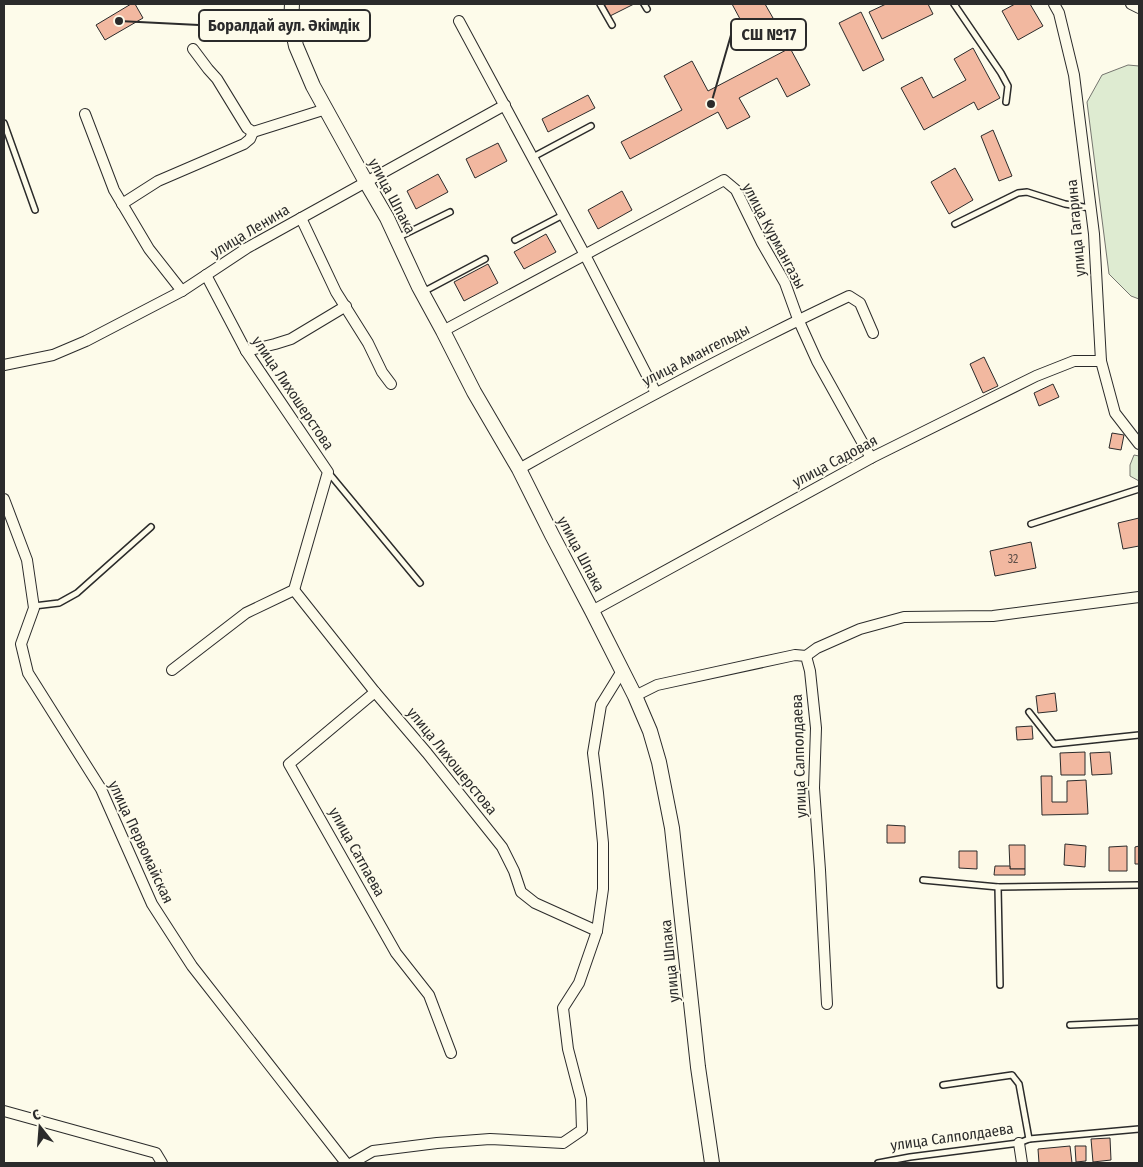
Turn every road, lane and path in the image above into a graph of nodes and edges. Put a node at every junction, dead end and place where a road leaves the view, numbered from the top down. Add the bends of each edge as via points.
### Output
1 (292, 4) edge
2 (600, 4) edge
3 (954, 4) edge
4 (1054, 4) edge
5 (1131, 4) edge
6 (1139, 8) edge
7 (459, 21) dead end
8 (612, 25) dead end
9 (193, 48) dead end
10 (1006, 102) dead end
11 (505, 105) junction
12 (326, 109) junction
13 (85, 114) dead end
14 (4, 123) edge
15 (591, 126) dead end
16 (253, 132) junction
17 (533, 157) junction
18 (366, 182) junction
19 (122, 204) junction
20 (1090, 208) junction
21 (35, 210) dead end
22 (450, 212) dead end
23 (563, 215) junction
24 (301, 218) junction
25 (955, 224) dead end
26 (397, 238) junction
27 (515, 240) dead end
28 (585, 255) junction
29 (485, 259) dead end
30 (206, 275) junction
31 (182, 291) junction
32 (422, 292) junction
33 (346, 306) junction
34 (798, 319) junction
35 (443, 331) junction
36 (873, 333) dead end
37 (246, 351) junction
38 (1101, 361) junction
39 (4, 365) edge
40 (391, 384) dead end
41 (656, 393) junction
42 (1139, 444) edge
43 (871, 458) junction
44 (519, 469) junction
45 (328, 472) junction
46 (1139, 489) edge
47 (4, 499) edge
48 (1031, 524) dead end
49 (151, 527) dead end
50 (420, 583) dead end
51 (294, 590) junction
52 (1139, 597) edge
53 (33, 606) junction
54 (592, 611) junction
55 (806, 656) junction
56 (172, 670) dead end
57 (622, 672) junction
58 (375, 692) junction
59 (635, 696) junction
60 (1029, 712) dead end
61 (1139, 735) edge
62 (923, 880) dead end
63 (1139, 884) edge
64 (998, 887) junction
65 (597, 931) junction
66 (1000, 985) dead end
67 (827, 1004) dead end
68 (1139, 1022) edge
69 (1070, 1025) dead end
70 (451, 1053) dead end
71 (943, 1085) dead end
72 (4, 1111) edge
73 (1139, 1129) edge
74 (1024, 1141) junction
75 (162, 1163) edge
76 (346, 1163) edge
77 (352, 1163) edge
78 (712, 1163) edge
79 (878, 1163) edge
80 (1022, 1163) edge

1 - 12 street, улица Шпака via 290,23 296,46
2 - 8 lane
3 - 10 lane via 1008,86
4 - 20 street, улица Гагарина via 1060,13 1074,75
5 - 6 street
7 - 11 street
9 - 16 street via 217,79 247,128
11 - 17 street
11 - 18 street, улица Ленина
12 - 16 street
12 - 18 street, улица Шпака
13 - 19 street
14 - 21 lane
15 - 17 lane
16 - 19 street via 244,144 158,181
17 - 23 street
18 - 24 street, улица Ленина
18 - 26 street, улица Шпака
19 - 31 street via 149,249
20 - 25 lane via 1027,192 1018,193
20 - 38 street, улица Гагарина
22 - 26 lane
23 - 27 lane
23 - 28 street
24 - 30 street, улица Ленина
24 - 33 street via 336,292
26 - 32 street, улица Шпака
28 - 34 street, улица Курмангазы via 724,180 736,190 785,283
28 - 35 street, улица Курмангазы
28 - 41 street
29 - 32 lane
30 - 31 street, улица Ленина
30 - 37 street, улица Лихошерстова
31 - 39 street, улица Ленина via 52,355
32 - 35 street, улица Шпака
33 - 37 street via 291,339
33 - 40 street
34 - 36 street, улица Амангельды via 848,296 860,303
34 - 41 street, улица Амангельды
34 - 43 street, улица Курмангазы via 817,361
35 - 44 street, улица Шпака
37 - 45 street, улица Лихошерстова
38 - 42 street, улица Гагарина via 1115,413
38 - 43 street, улица Садовая via 1074,361 1036,376
41 - 44 street, улица Амангельды
43 - 54 street, улица Садовая
44 - 54 street, улица Шпака
45 - 50 lane
45 - 51 street, улица Лихошерстова
46 - 48 lane
47 - 53 street, улица Первомайская via 27,560
49 - 53 lane via 77,593 59,603
51 - 56 street via 246,614
51 - 58 street, улица Лихошерстова
52 - 55 street via 993,616 904,617 860,629
53 - 76 street, улица Первомайская via 22,644 28,673 101,789 152,904 192,966
54 - 57 street, улица Шпака
55 - 59 street via 795,654 657,685
55 - 67 street, улица Салполдаева via 816,728 814,788
57 - 59 street, улица Шпака
57 - 65 street via 601,705 593,753 603,843 603,890
58 - 65 street, улица Лихошерстова via 502,847 521,892 535,903
58 - 70 street, улица Сатпаева via 290,764 396,953 429,996
59 - 78 street, улица Шпака via 659,762 672,828 698,1067
60 - 61 lane via 1054,744
62 - 64 lane
63 - 64 lane
64 - 66 lane
65 - 77 street via 579,983 563,1008 568,1049 581,1098 582,1130 563,1143 490,1139 437,1143 374,1151
68 - 69 lane
71 - 74 lane, улица Салполдаева via 1012,1075 1019,1084
72 - 75 street via 156,1153
73 - 74 lane, улица Салполдаева
74 - 79 lane, улица Салполдаева
74 - 80 street

